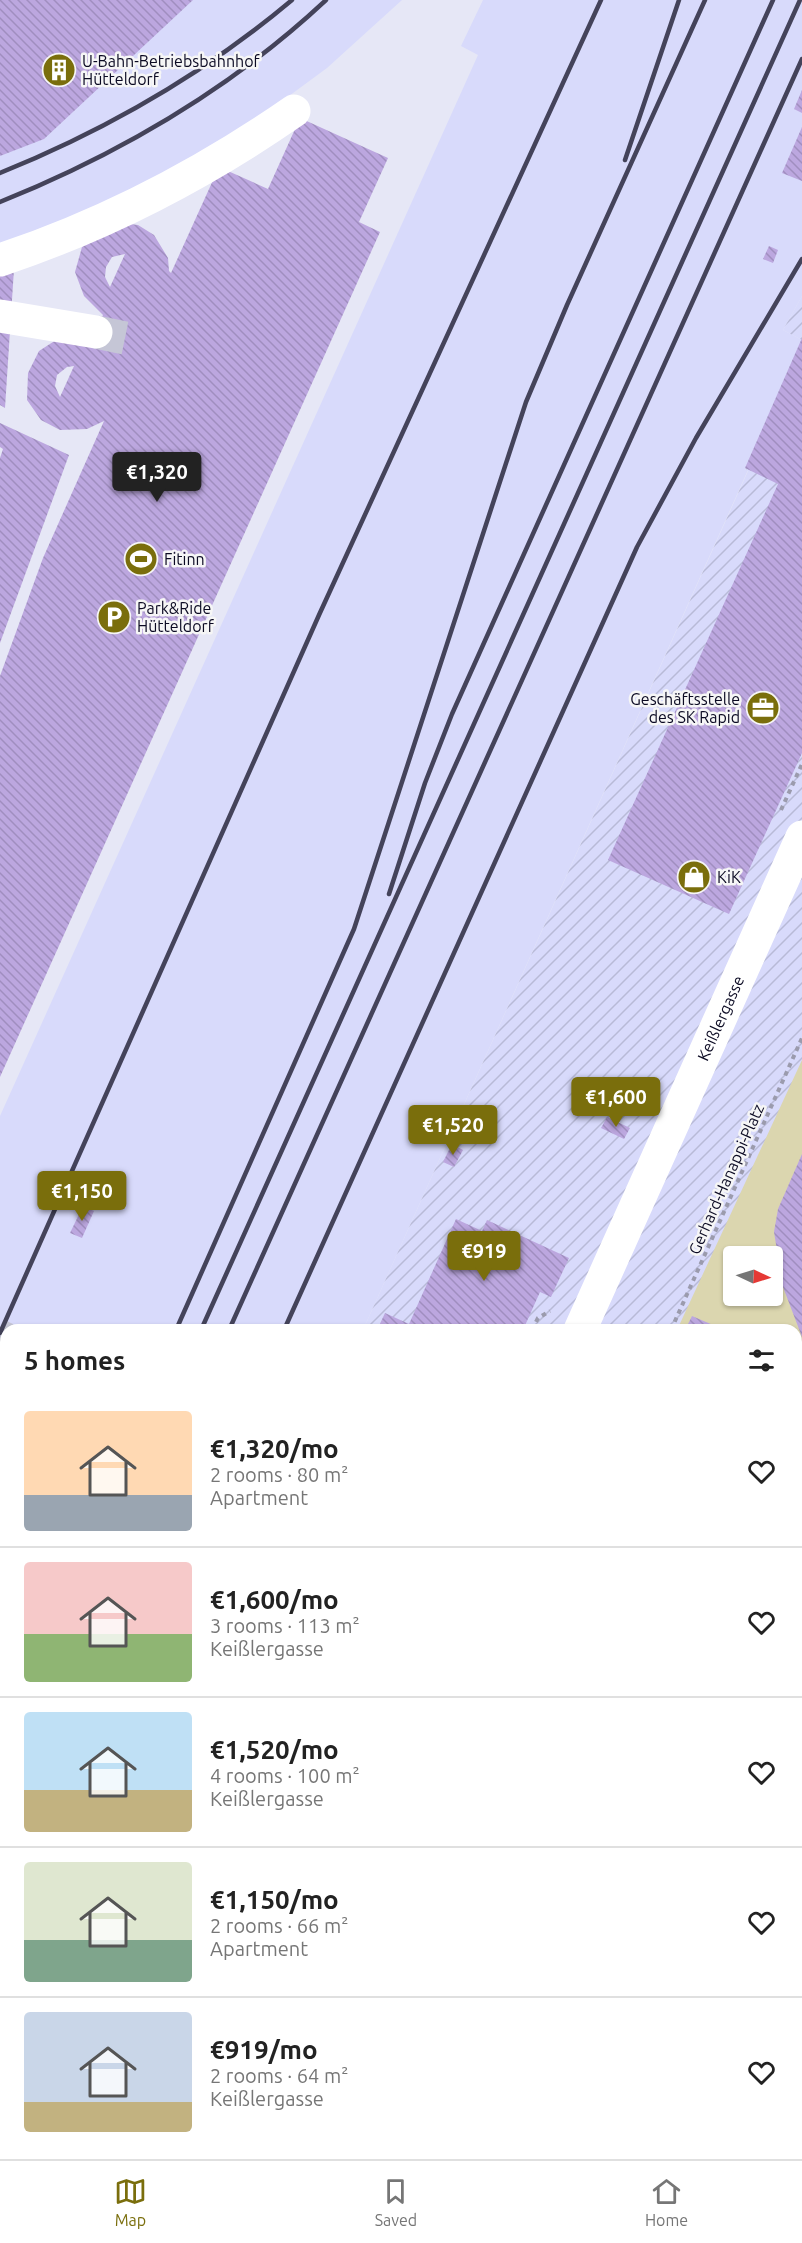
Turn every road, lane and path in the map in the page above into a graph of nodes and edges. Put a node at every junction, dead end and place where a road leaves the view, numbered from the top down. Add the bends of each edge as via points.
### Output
1 (294, 111) dead end
2 (0, 260) edge
3 (0, 316) edge
4 (96, 332) tunnel mouth
5 (802, 837) edge
6 (802, 1038) edge
7 (583, 1324) edge
8 (674, 1324) edge

1 - 2 street via 210,164 86,230
3 - 4 street
5 - 7 street, Keißlergasse
6 - 8 path, Gerhard-Hanappi-Platz

